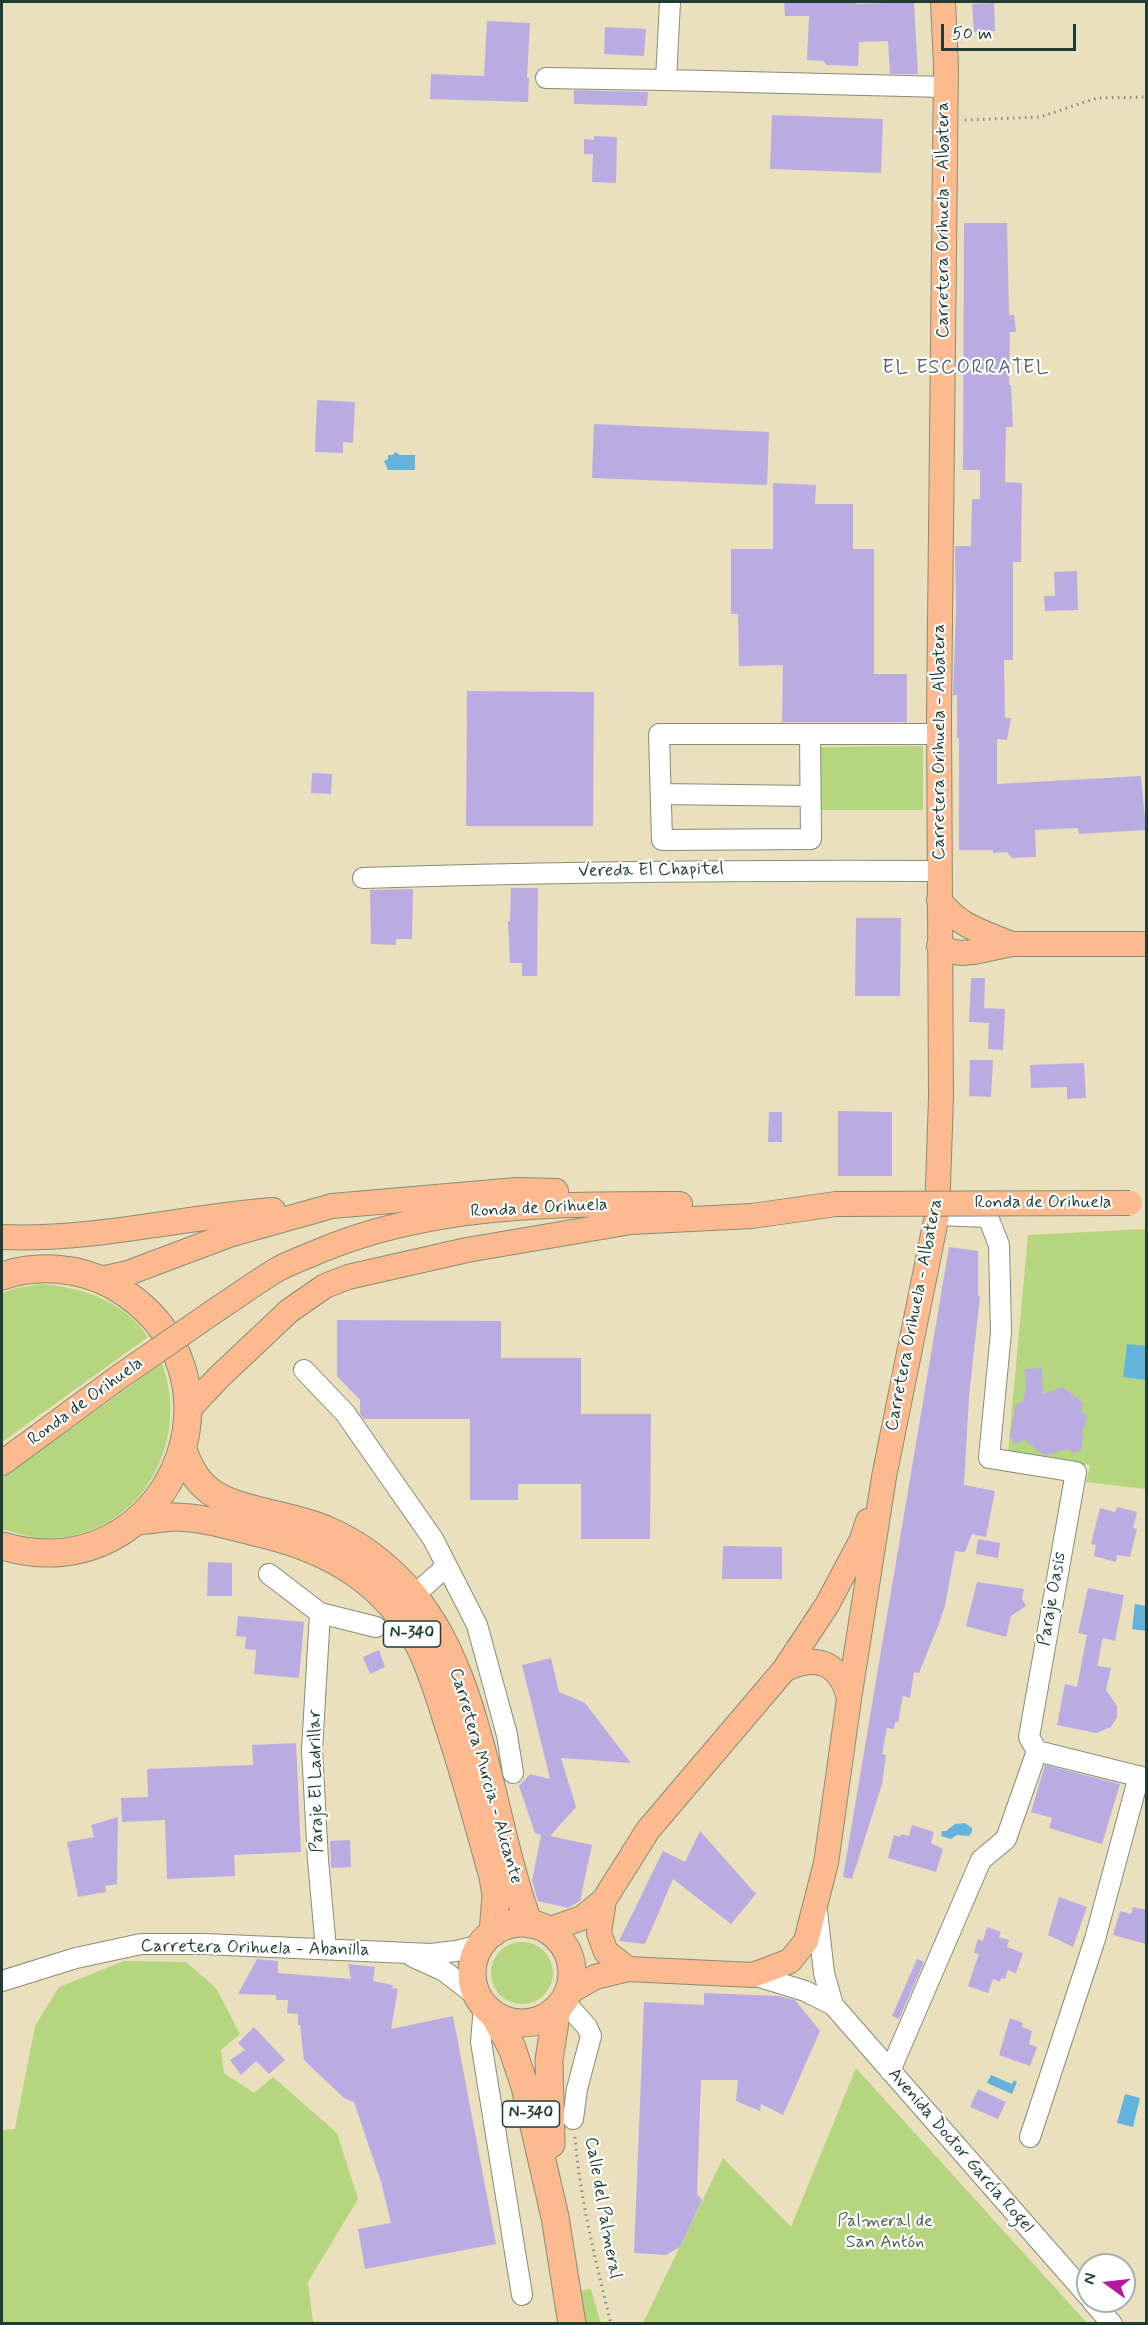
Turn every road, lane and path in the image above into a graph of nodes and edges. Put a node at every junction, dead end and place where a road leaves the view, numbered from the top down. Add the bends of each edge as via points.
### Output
1 (670, 2) edge
2 (943, 2) edge
3 (546, 78) dead end
4 (666, 80) junction
5 (945, 87) junction
6 (1146, 97) edge
7 (945, 121) junction
8 (810, 734) junction
9 (939, 734) junction
10 (661, 794) junction
11 (810, 796) junction
12 (939, 871) junction
13 (363, 878) dead end
14 (939, 900) junction
15 (1012, 944) junction
16 (1146, 944) edge
17 (939, 946) junction
18 (941, 1016) junction
19 (675, 1203) junction
20 (836, 1203) junction
21 (1138, 1203) edge
22 (332, 1206) junction
23 (937, 1215) junction
24 (2, 1237) edge
25 (2, 1276) edge
26 (100, 1279) junction
27 (304, 1370) dead end
28 (188, 1410) junction
29 (183, 1450) junction
30 (2, 1463) edge
31 (884, 1477) junction
32 (137, 1521) junction
33 (9, 1553) edge
34 (447, 1566) junction
35 (269, 1574) dead end
36 (413, 1596) junction
37 (320, 1613) junction
38 (376, 1627) dead end
39 (784, 1670) junction
40 (849, 1699) junction
41 (1037, 1751) junction
42 (513, 1773) dead end
43 (1143, 1777) edge
44 (604, 1900) junction
45 (816, 1902) junction
46 (538, 1927) junction
47 (487, 1939) junction
48 (326, 1949) junction
49 (405, 1954) junction
50 (627, 1969) junction
51 (753, 1975) junction
52 (2, 1981) edge
53 (563, 2001) junction
54 (833, 2005) junction
55 (485, 2006) junction
56 (890, 2071) junction
57 (573, 2119) joint
58 (1030, 2137) dead end
59 (555, 2217) junction
60 (1076, 2282) edge
61 (522, 2295) dead end
62 (573, 2324) edge
63 (610, 2324) edge

1 - 4 street
2 - 5 main road, Carretera Orihuela - Albatera
3 - 4 street
4 - 5 street
5 - 7 main road, Carretera Orihuela - Albatera
6 - 7 path via 1097,98 1040,117
7 - 9 main road, Carretera Orihuela - Albatera
8 - 9 street
8 - 10 street via 659,734
8 - 11 street
9 - 12 main road, Carretera Orihuela - Albatera
10 - 11 street
10 - 11 street via 662,840 810,839
12 - 13 street, Vereda El Chapitel via 730,870
12 - 14 main road, Carretera Orihuela - Albatera
14 - 15 main road via 963,924
14 - 17 main road, Carretera Orihuela - Albatera
15 - 16 main road
15 - 17 main road via 974,936 952,939
15 - 18 main road via 964,963 949,985
17 - 18 main road, Carretera Orihuela - Albatera
18 - 23 main road, Carretera Orihuela - Albatera
19 - 20 main road, Ronda de Orihuela
19 - 22 main road via 605,1193 517,1190
19 - 30 main road, Ronda de Orihuela, bridge via 518,1208 441,1216 355,1237 281,1267 119,1377
20 - 21 main road, Ronda de Orihuela, bridge
20 - 28 main road via 752,1216 631,1222 467,1250 348,1277 317,1291 289,1311
22 - 24 main road via 261,1211 94,1233
22 - 26 main road via 229,1235 128,1273
23 - 31 main road, Carretera Orihuela - Albatera
23 - 41 street, Paraje Oasis via 988,1217 999,1245 1001,1332 989,1458 1076,1472 1029,1737
25 - 26 highway, N-340 via 42,1268
26 - 28 highway, N-340 via 129,1295 154,1318 173,1346 184,1377
27 - 34 street via 345,1413 433,1539
28 - 29 highway, N-340
29 - 32 highway, N-340 via 162,1492
29 - 36 highway, Carretera Murcia - Alicante / N-340 via 191,1470 211,1492 228,1501 326,1529 374,1558
31 - 39 main road via 862,1539 827,1605
31 - 40 main road
32 - 33 highway, N-340 via 95,1545 72,1551
32 - 47 highway, Carretera Murcia - Alicante / N-340 via 175,1517 280,1538 351,1569 392,1606 431,1672 493,1877 496,1895
34 - 36 street
34 - 42 street via 477,1626 507,1735
35 - 37 street
36 - 46 highway, Carretera Murcia - Alicante / N-340 via 435,1626 456,1672 485,1764 511,1870
37 - 38 street
37 - 48 street, Paraje El Ladrillar via 312,1750
39 - 40 main road via 805,1661 821,1663 835,1670 845,1683
39 - 44 main road via 648,1830
40 - 45 main road via 826,1863
41 - 43 street
41 - 56 street via 1006,1839 981,1860
43 - 58 street
44 - 46 main road via 582,1918
44 - 50 main road via 600,1933 606,1952
45 - 51 main road, Avenida Doctor García Rogel via 806,1941 790,1961
45 - 54 street, Avenida Doctor García Rogel via 824,1973
46 - 47 highway via 504,1927
46 - 53 highway, N-340 via 561,1941 570,1957 572,1975
47 - 49 street, Carretera Orihuela - Abanilla via 448,1952
47 - 55 highway, N-340 via 472,1971 473,1984
48 - 49 street, Carretera Orihuela - Abanilla
48 - 52 street, Carretera Orihuela - Abanilla via 141,1944 76,1958
49 - 55 street, Carretera Orihuela - Abanilla via 444,1971
50 - 51 main road, Avenida Doctor García Rogel
50 - 53 main road, Avenida Doctor García Rogel via 595,1977
51 - 54 street, Avenida Doctor García Rogel via 805,1991
53 - 55 highway via 546,2017 520,2023 506,2021
53 - 57 street via 591,2036
53 - 59 highway, N-340 via 549,2060
54 - 56 street, Avenida Doctor García Rogel
55 - 59 highway, N-340 via 520,2068
55 - 61 street via 481,2042
56 - 60 street, Avenida Doctor García Rogel
57 - 63 path, Calle del Palmeral via 580,2186
59 - 62 highway, N-340

